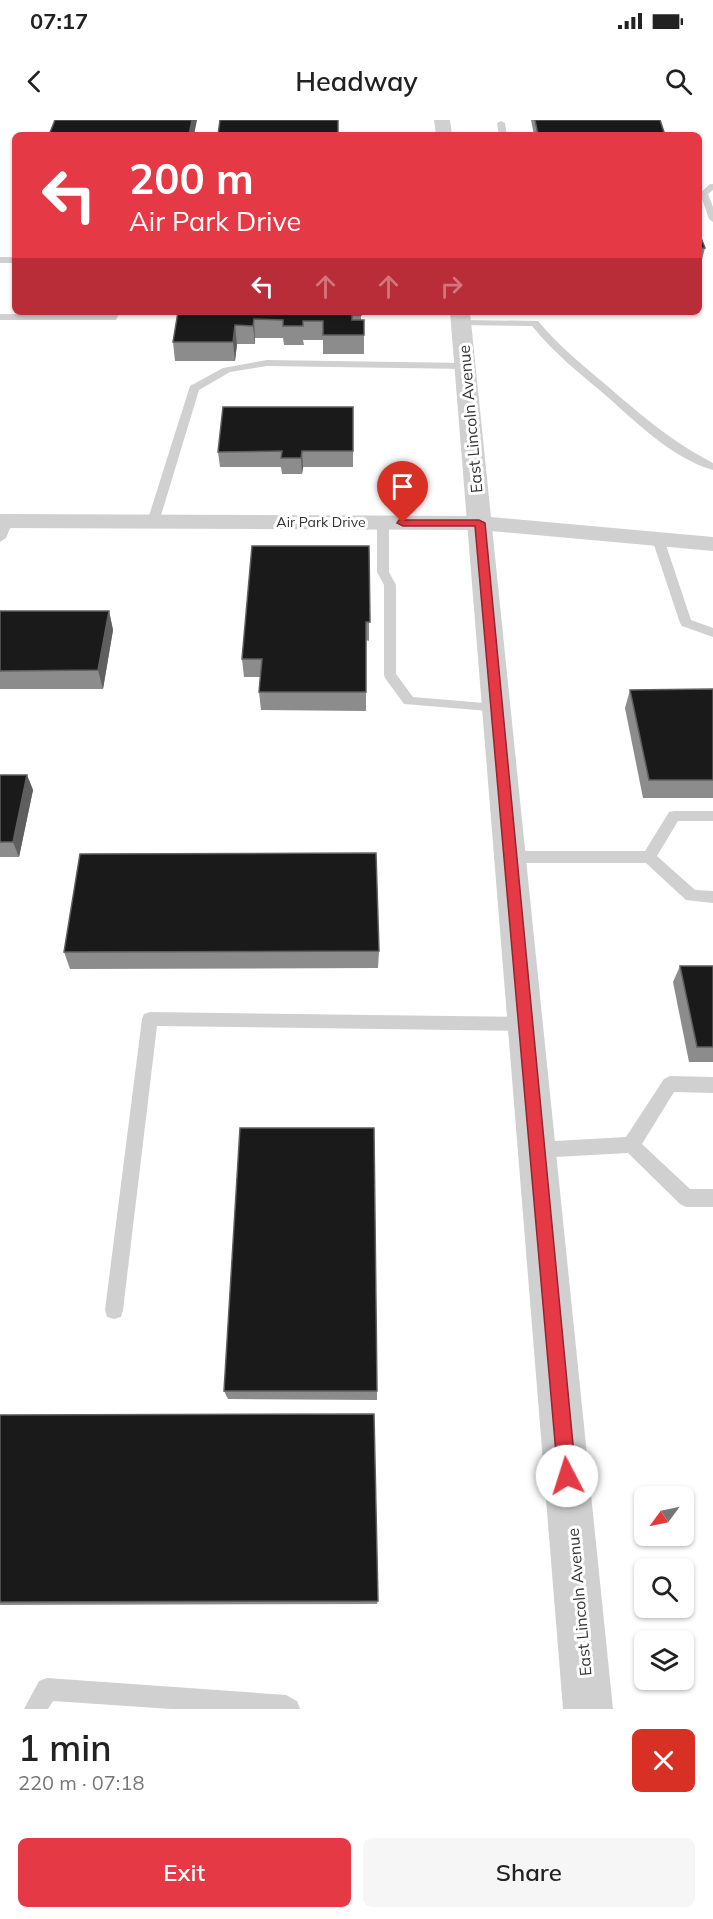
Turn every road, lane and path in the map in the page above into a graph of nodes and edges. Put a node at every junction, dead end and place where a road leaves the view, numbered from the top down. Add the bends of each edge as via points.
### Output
1 (501, 123) dead end
2 (502, 132) edge
3 (713, 186) edge
4 (713, 219) edge
5 (114, 315) edge
6 (0, 317) edge
7 (461, 318) edge
8 (465, 366) junction
9 (713, 467) edge
10 (153, 522) junction
11 (383, 523) junction
12 (479, 523) junction
13 (2, 527) edge
14 (658, 539) junction
15 (713, 544) edge
16 (713, 633) edge
17 (496, 709) junction
18 (713, 816) edge
19 (510, 856) junction
20 (649, 857) junction
21 (713, 897) edge
22 (525, 1024) junction
23 (713, 1085) edge
24 (631, 1145) junction
25 (537, 1150) junction
26 (713, 1198) edge
27 (114, 1310) dead end
28 (35, 1709) edge
29 (289, 1709) edge
30 (588, 1709) edge

1 - 2 lane
3 - 4 lane via 704,193
5 - 6 lane
7 - 8 street, East Lincoln Avenue
7 - 9 lane via 535,323 552,344 631,412 675,447
8 - 10 lane via 267,363 227,370 194,388
8 - 12 street, East Lincoln Avenue
10 - 11 street, Air Park Drive
10 - 13 street, Air Park Drive
11 - 12 street, Air Park Drive
11 - 17 lane via 383,572 390,585 390,675 409,701
12 - 14 street, Air Park Drive
12 - 17 street, East Lincoln Avenue
14 - 15 street, Air Park Drive
14 - 16 lane via 686,623
17 - 19 street, East Lincoln Avenue
18 - 20 lane via 674,816
19 - 20 lane
19 - 22 street, East Lincoln Avenue
20 - 21 lane via 691,896
22 - 25 street, East Lincoln Avenue
22 - 27 lane via 150,1019
23 - 24 lane via 670,1084
24 - 25 lane
24 - 26 lane via 686,1198
25 - 30 street, East Lincoln Avenue
28 - 29 lane via 47,1689

